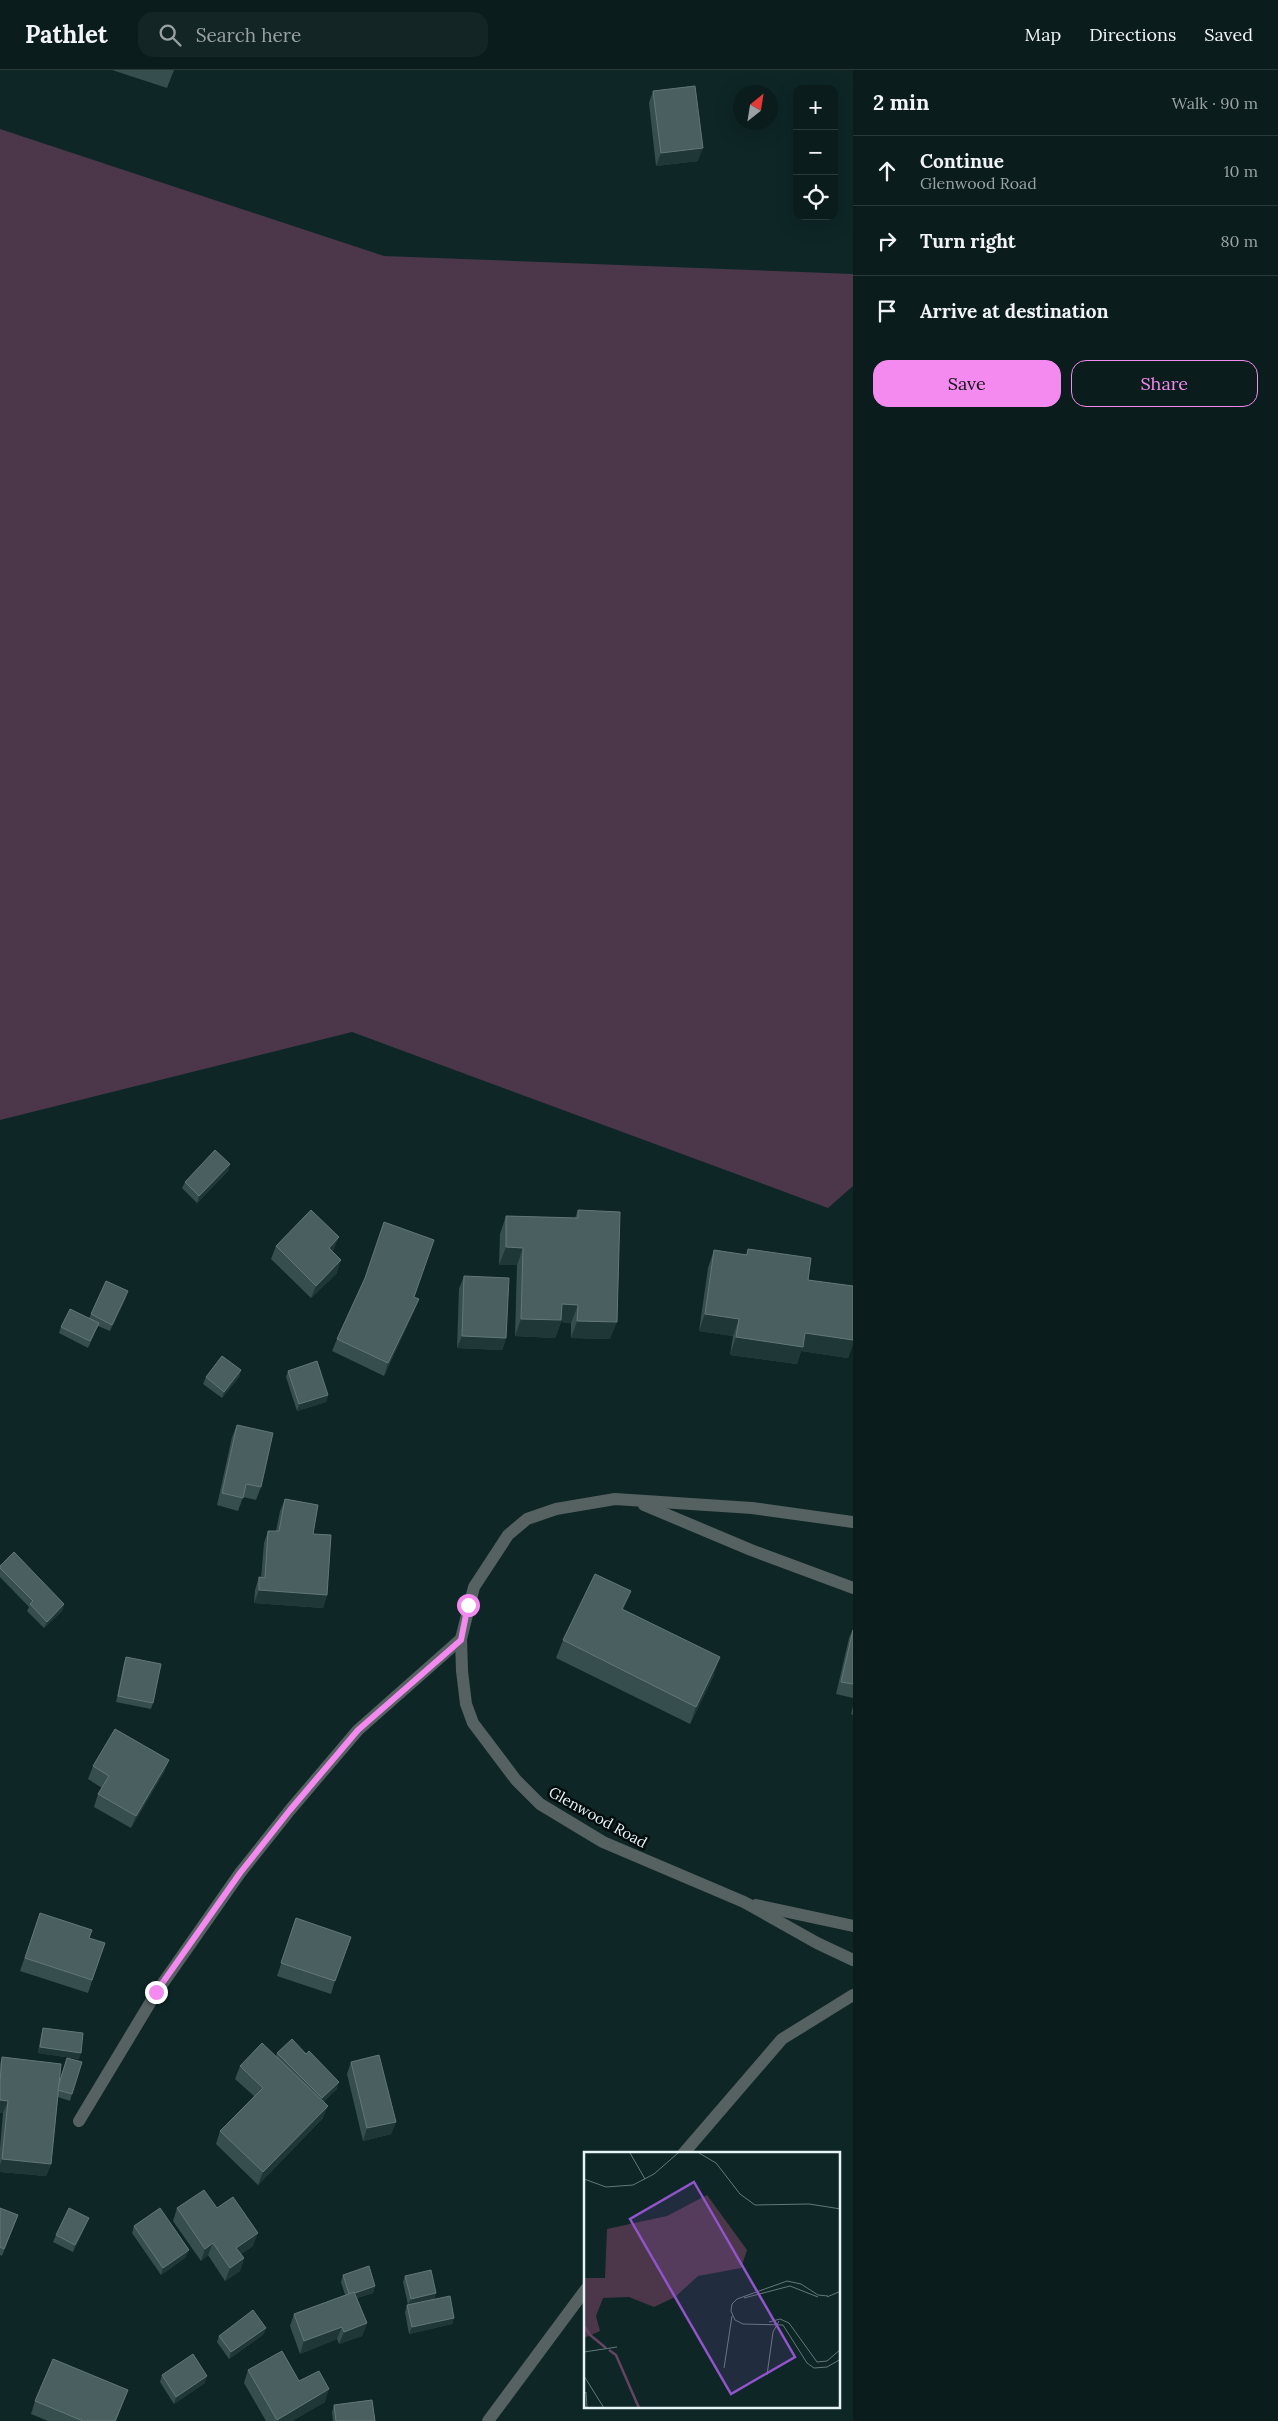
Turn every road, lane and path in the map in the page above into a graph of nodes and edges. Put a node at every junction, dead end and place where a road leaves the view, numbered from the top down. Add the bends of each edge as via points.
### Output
1 (635, 1501) junction
2 (853, 1522) edge
3 (853, 1588) edge
4 (461, 1640) junction
5 (744, 1902) junction
6 (853, 1926) edge
7 (853, 1960) edge
8 (853, 1995) edge
9 (79, 2121) dead end
10 (685, 2152) edge
11 (584, 2291) edge
12 (488, 2421) edge

1 - 2 street, Glenwood Road via 752,1508
1 - 3 street, Glenwood Road via 750,1550
1 - 4 street, Glenwood Road via 615,1499 567,1506 535,1516 516,1528 474,1587
4 - 5 street, Glenwood Road via 466,1704 473,1723 526,1792 603,1842
4 - 9 street via 358,1730 290,1810 240,1873 156,1992
5 - 6 street, Glenwood Road
5 - 7 street, Glenwood Road
8 - 10 street via 782,2040
11 - 12 street

